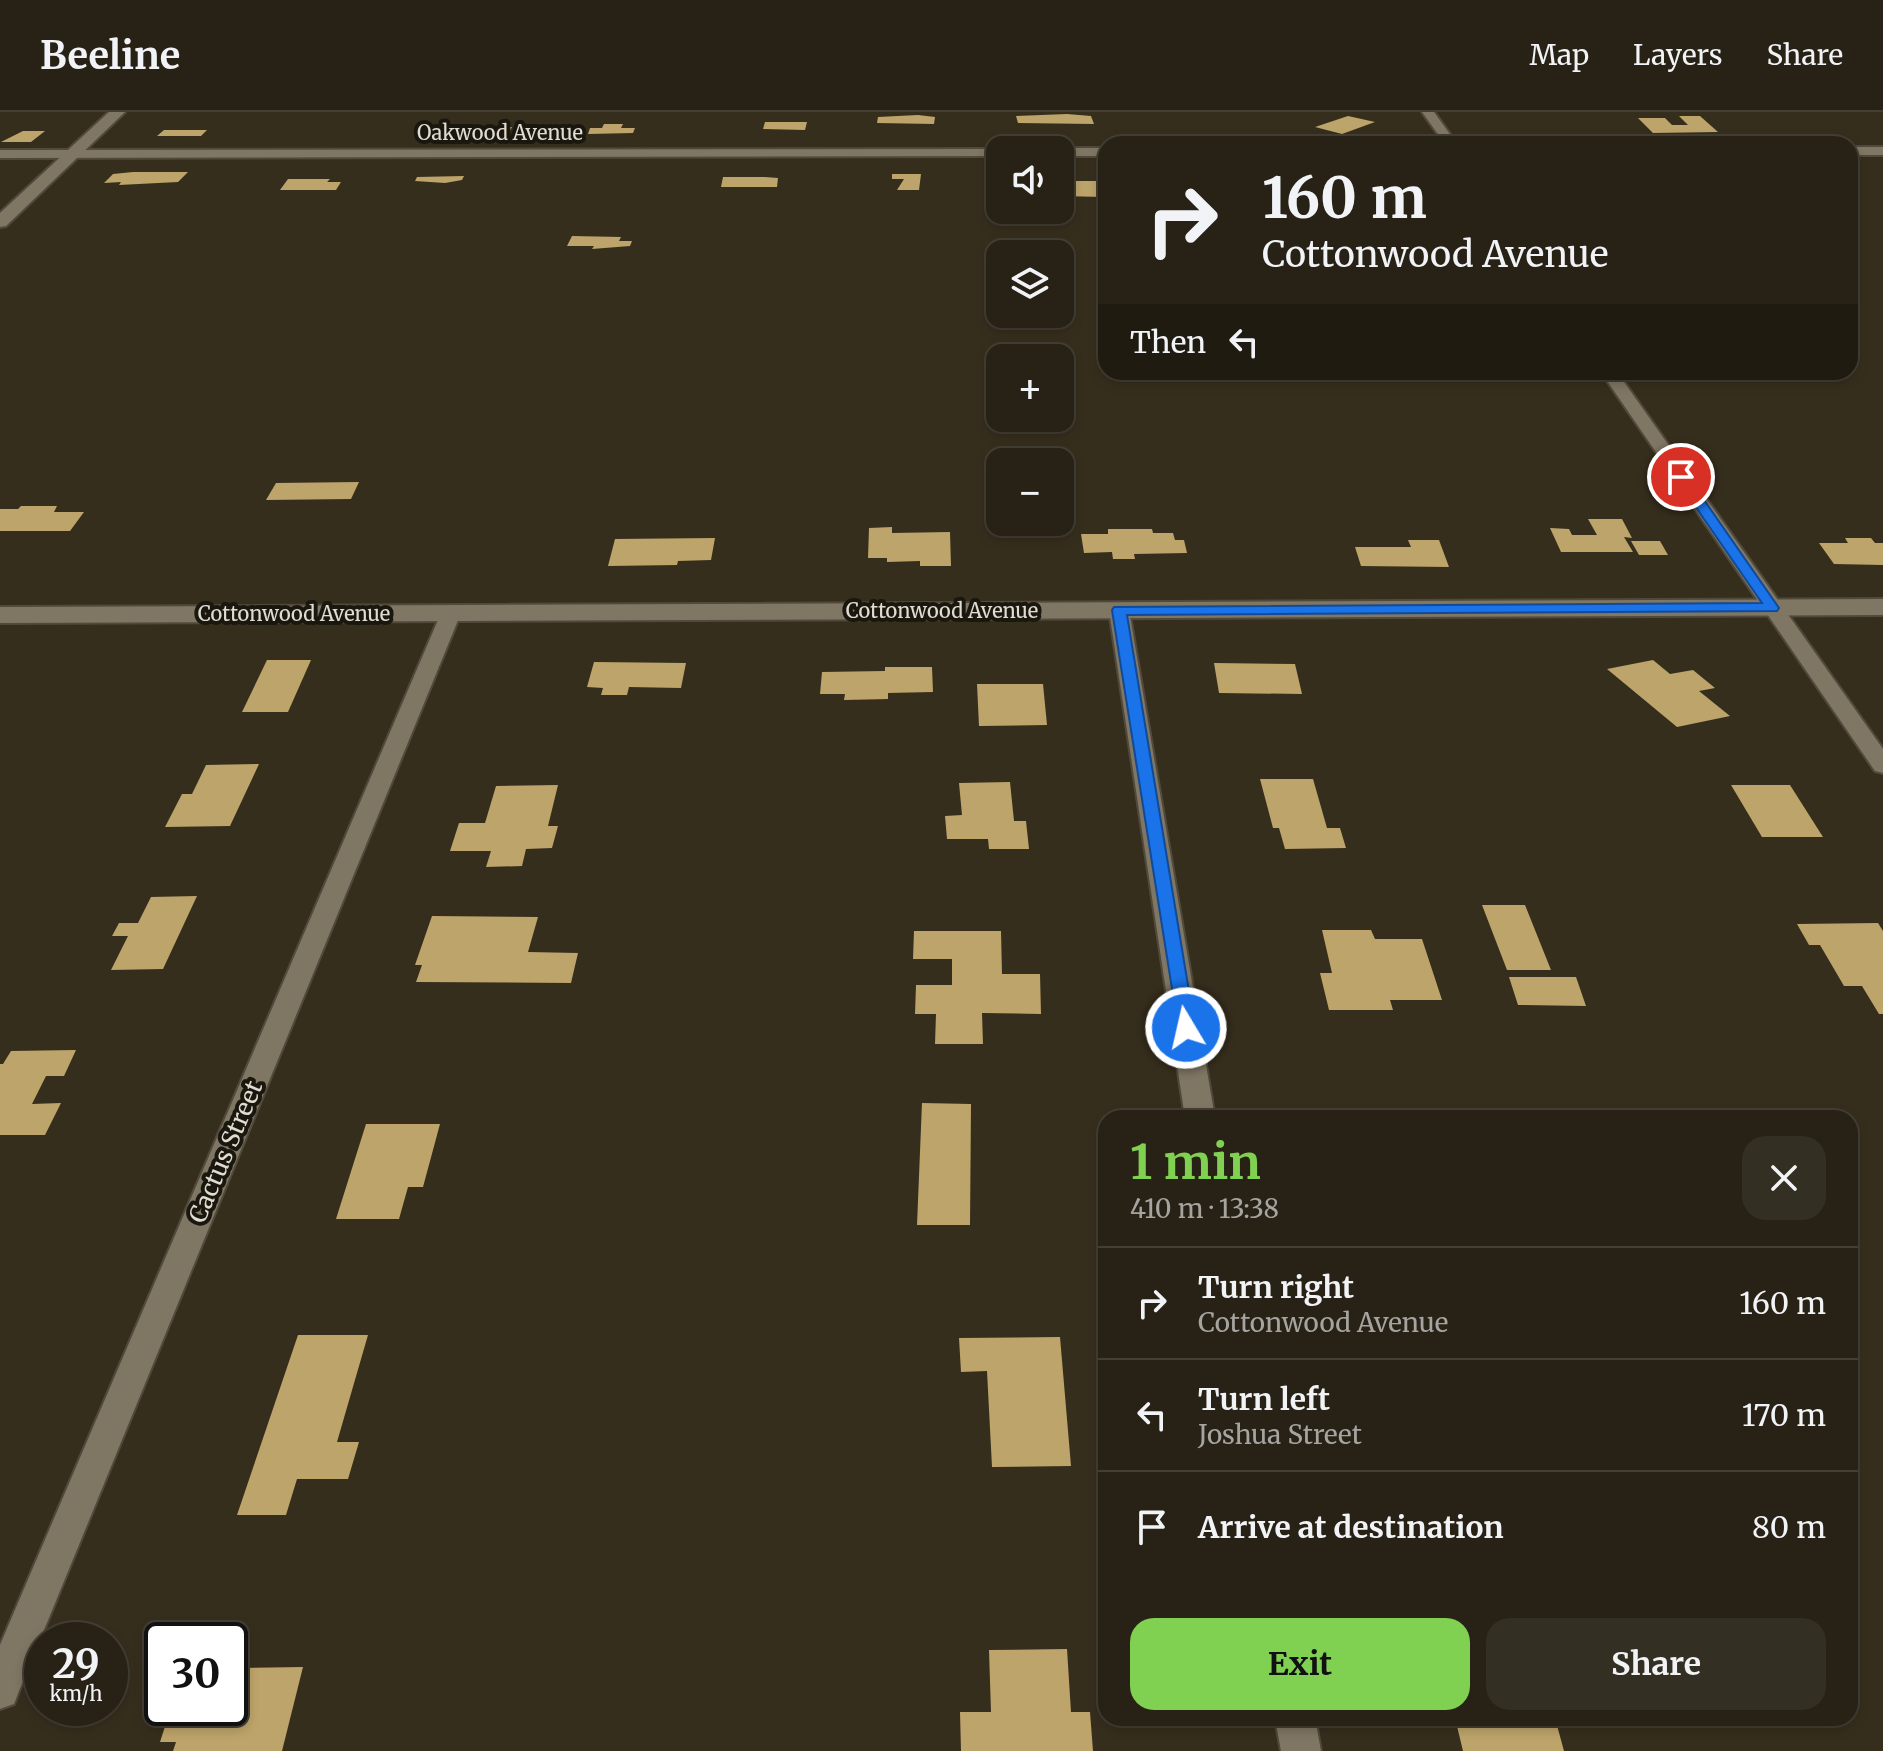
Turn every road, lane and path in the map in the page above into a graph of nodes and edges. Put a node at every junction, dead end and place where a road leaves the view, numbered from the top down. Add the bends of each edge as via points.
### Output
1 (118, 112) edge
2 (1428, 112) edge
3 (1445, 136) edge
4 (1858, 151) edge
5 (1883, 151) edge
6 (986, 152) edge
7 (1074, 152) edge
8 (1098, 152) edge
9 (73, 153) junction
10 (0, 154) edge
11 (0, 222) edge
12 (1615, 380) edge
13 (1883, 607) edge
14 (1772, 608) junction
15 (1119, 610) junction
16 (451, 613) junction
17 (0, 615) edge
18 (1883, 766) edge
19 (1199, 1110) edge
20 (0, 1691) edge
21 (1296, 1726) edge
22 (1301, 1751) edge

1 - 9 street
2 - 3 street
4 - 5 street
6 - 9 street, Oakwood Avenue
7 - 8 street
9 - 10 street, Oakwood Avenue
9 - 11 street
12 - 14 street
13 - 14 street, Cottonwood Avenue
14 - 15 street, Cottonwood Avenue
14 - 18 street
15 - 16 street, Cottonwood Avenue
15 - 19 street
16 - 17 street, Cottonwood Avenue
16 - 20 street, Cactus Street
21 - 22 street

